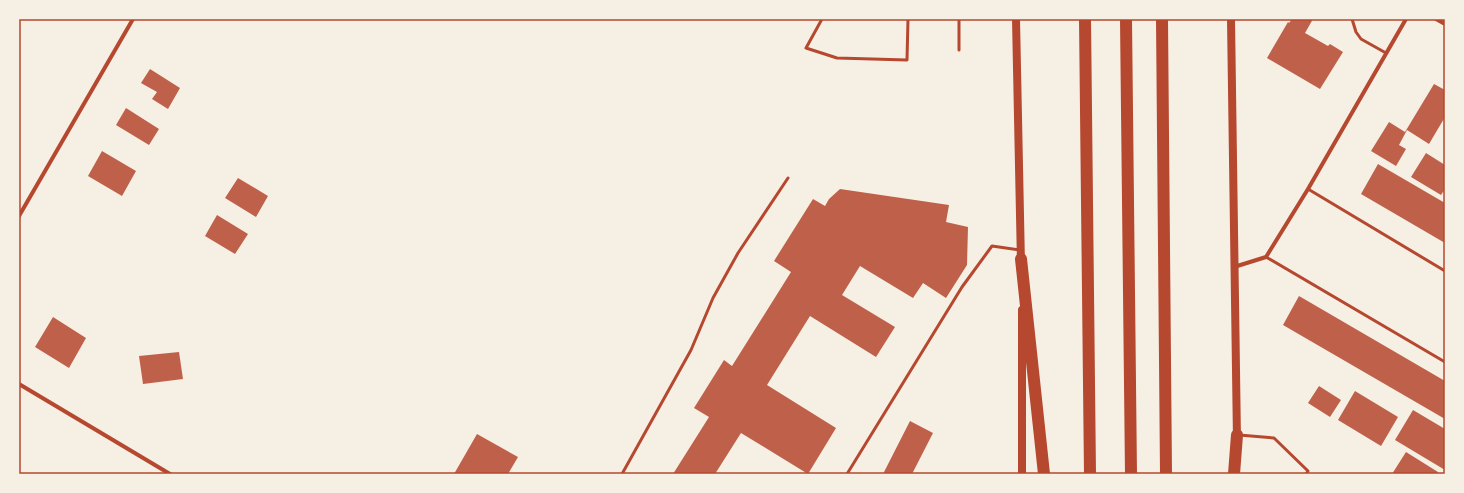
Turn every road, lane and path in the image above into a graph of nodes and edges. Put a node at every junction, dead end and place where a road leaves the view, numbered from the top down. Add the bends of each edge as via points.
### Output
1 (133, 19) edge
2 (822, 19) edge
3 (908, 19) edge
4 (959, 19) edge
5 (1016, 19) edge
6 (1085, 19) edge
7 (1126, 19) edge
8 (1162, 19) edge
9 (1231, 19) edge
10 (1352, 19) edge
11 (1406, 19) edge
12 (1436, 19) edge
13 (1445, 24) edge
14 (959, 50) dead end
15 (1386, 53) junction
16 (788, 178) dead end
17 (1308, 189) junction
18 (19, 206) edge
19 (24, 208) junction
20 (19, 216) edge
21 (1021, 255) junction
22 (1266, 257) junction
23 (1234, 268) junction
24 (1445, 271) edge
25 (1445, 362) edge
26 (19, 384) edge
27 (1237, 435) junction
28 (170, 474) edge
29 (622, 474) edge
30 (846, 474) edge
31 (1022, 474) edge
32 (1044, 474) edge
33 (1090, 474) edge
34 (1131, 474) edge
35 (1166, 474) edge
36 (1236, 474) edge
37 (1306, 474) edge

1 - 19 street
2 - 3 lane via 806,48 837,58 907,60
4 - 14 lane
5 - 21 main road
6 - 33 highway
7 - 34 highway
8 - 35 highway
9 - 23 main road
10 - 15 lane via 1361,39
11 - 15 street
12 - 13 street
15 - 17 street
16 - 29 lane via 738,252 713,298 691,350
17 - 22 street
17 - 24 lane
18 - 19 lane
19 - 20 street
21 - 30 lane via 992,246 962,287
21 - 31 main road
21 - 32 highway
22 - 23 street
22 - 25 lane
23 - 27 main road
26 - 28 street
27 - 36 highway
27 - 37 lane via 1274,438 1308,470

